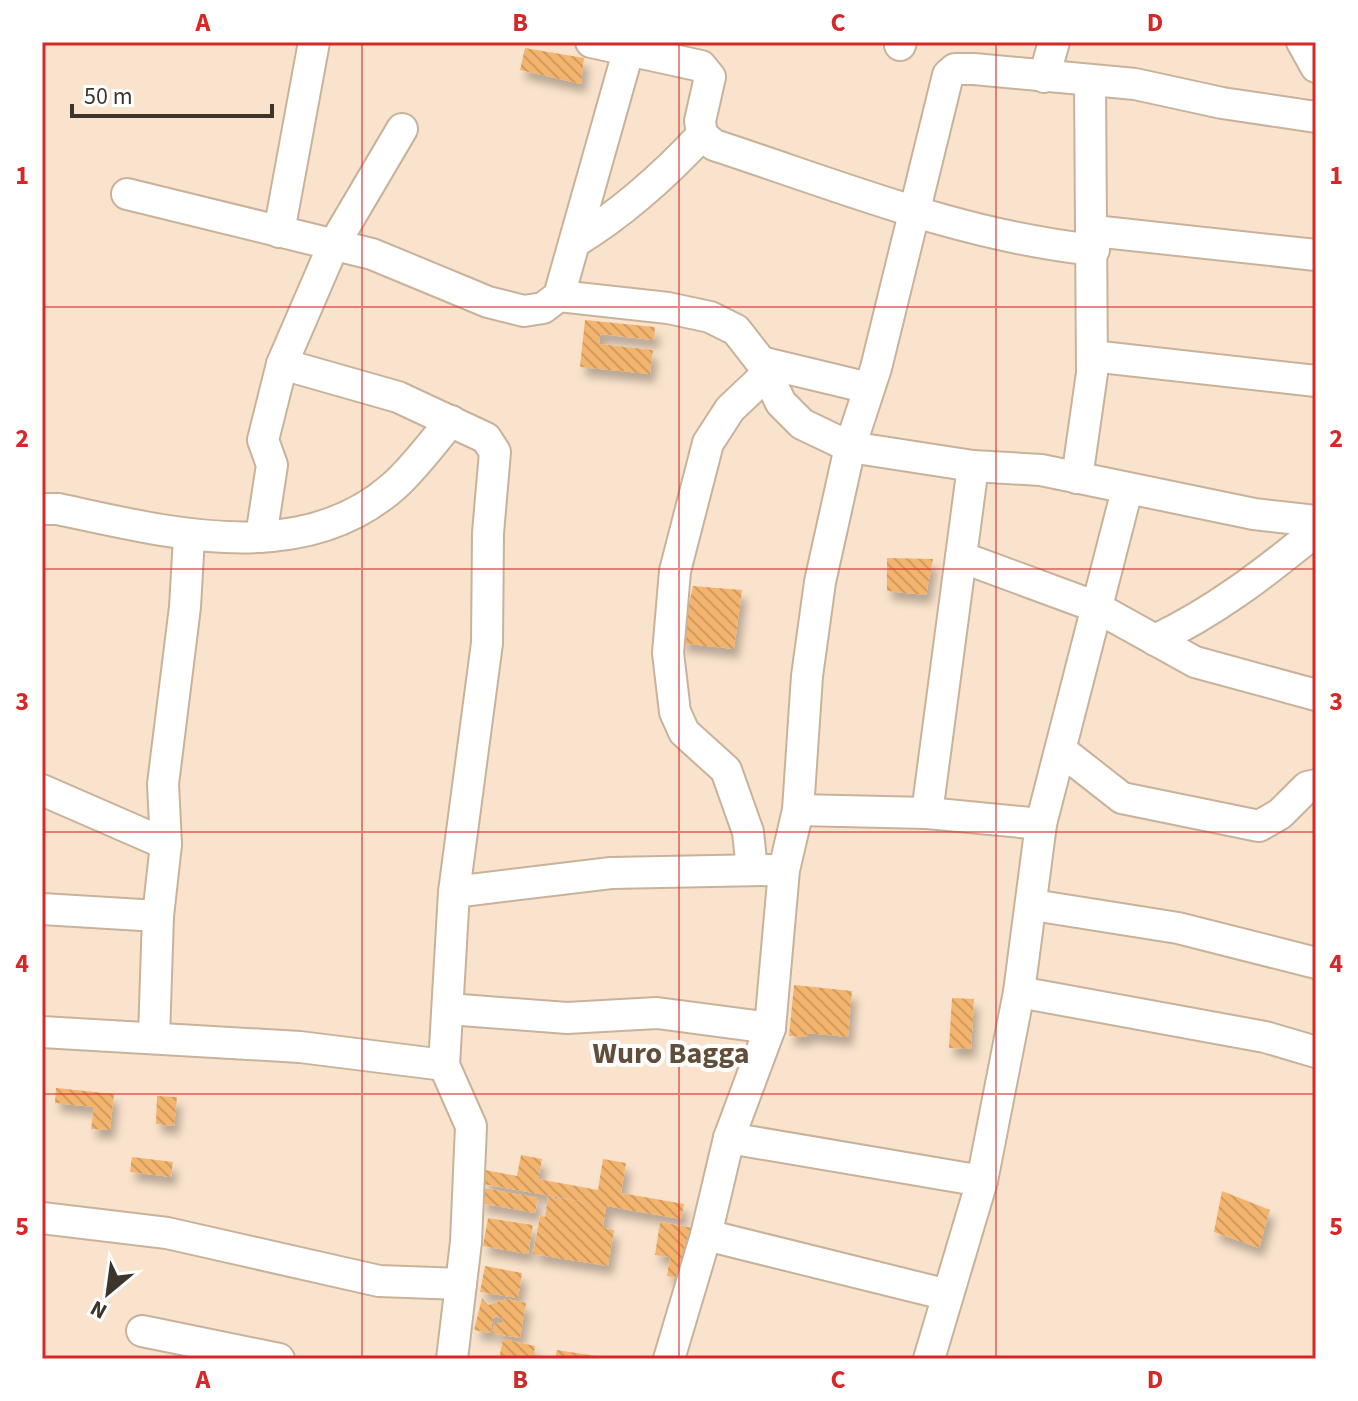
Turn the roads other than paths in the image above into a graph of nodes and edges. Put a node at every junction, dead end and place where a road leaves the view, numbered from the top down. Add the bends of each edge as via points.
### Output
1 (314, 42) edge
2 (591, 42) edge
3 (1054, 42) edge
4 (1302, 42) edge
5 (628, 52) junction
6 (1316, 67) edge
7 (1044, 77) junction
8 (1090, 81) junction
9 (1316, 117) edge
10 (402, 129) dead end
11 (702, 135) junction
12 (127, 194) dead end
13 (916, 213) junction
14 (279, 232) junction
15 (1094, 241) junction
16 (575, 242) junction
17 (333, 246) junction
18 (1316, 255) edge
19 (559, 296) junction
20 (1092, 356) junction
21 (282, 364) junction
22 (764, 368) junction
23 (1316, 381) edge
24 (869, 388) junction
25 (451, 421) junction
26 (850, 447) junction
27 (973, 466) junction
28 (1077, 478) junction
29 (1127, 490) junction
30 (42, 509) edge
31 (1316, 521) edge
32 (1316, 531) edge
33 (189, 537) junction
34 (261, 537) junction
35 (961, 557) junction
36 (1094, 606) junction
37 (1155, 640) junction
38 (1316, 695) edge
39 (1062, 751) junction
40 (1316, 785) edge
41 (42, 790) edge
42 (798, 810) junction
43 (927, 813) junction
44 (1041, 824) junction
45 (166, 844) junction
46 (752, 870) junction
47 (784, 870) junction
48 (454, 892) junction
49 (1033, 905) junction
50 (42, 909) edge
51 (158, 916) junction
52 (1316, 963) edge
53 (1019, 992) junction
54 (448, 1009) junction
55 (770, 1028) junction
56 (42, 1032) edge
57 (154, 1037) junction
58 (1316, 1052) edge
59 (444, 1065) junction
60 (729, 1138) junction
61 (982, 1181) junction
62 (42, 1218) edge
63 (706, 1235) junction
64 (461, 1284) junction
65 (948, 1295) junction
66 (142, 1331) dead end
67 (279, 1359) edge
68 (452, 1359) edge
69 (669, 1359) edge
70 (929, 1359) edge

1 - 14 street
2 - 5 street
3 - 7 street
4 - 6 street
5 - 11 street via 708,71
5 - 16 street
7 - 8 street
7 - 13 street via 951,71
8 - 9 street via 1135,84
8 - 15 street
10 - 17 street
11 - 13 street via 714,145
11 - 16 street via 659,181
12 - 14 street
13 - 15 street via 1034,244
13 - 24 street
14 - 17 street
15 - 18 street
15 - 20 street
16 - 19 street
17 - 19 street via 372,254 488,302 524,311 543,308
17 - 21 street
19 - 22 street via 710,317 736,330
20 - 23 street
20 - 28 street
21 - 25 street via 398,397
21 - 34 street via 263,440 272,465
22 - 24 street
22 - 26 street via 781,403 802,424
22 - 46 street via 708,443 675,571 668,653 675,712 684,732 726,770 748,832
24 - 26 street
25 - 34 street via 394,486 357,511 310,529
25 - 48 street via 490,441 495,452 482,705
26 - 27 street
26 - 42 street via 820,582
27 - 28 street
27 - 35 street
28 - 29 street
29 - 31 street
29 - 36 street
30 - 33 street
32 - 37 street via 1233,596
33 - 34 street
33 - 45 street via 163,784
35 - 36 street
35 - 43 street
36 - 37 street
36 - 39 street
37 - 38 street via 1195,662
39 - 40 street via 1122,798 1259,826
39 - 44 street
41 - 45 street
42 - 43 street
42 - 47 street
43 - 44 street
44 - 49 street
45 - 51 street
46 - 47 street
46 - 48 street via 611,873
47 - 55 street
48 - 54 street
49 - 52 street via 1178,928
49 - 53 street
50 - 51 street
51 - 57 street
53 - 58 street via 1250,1034
53 - 61 street
54 - 55 street via 567,1018 657,1013
54 - 59 street
55 - 60 street
56 - 57 street
57 - 59 street via 300,1047
59 - 64 street via 471,1126
60 - 61 street
60 - 63 street
61 - 65 street
62 - 64 street via 167,1233 379,1281
63 - 65 street
63 - 69 street
64 - 68 street
65 - 70 street
66 - 67 street

